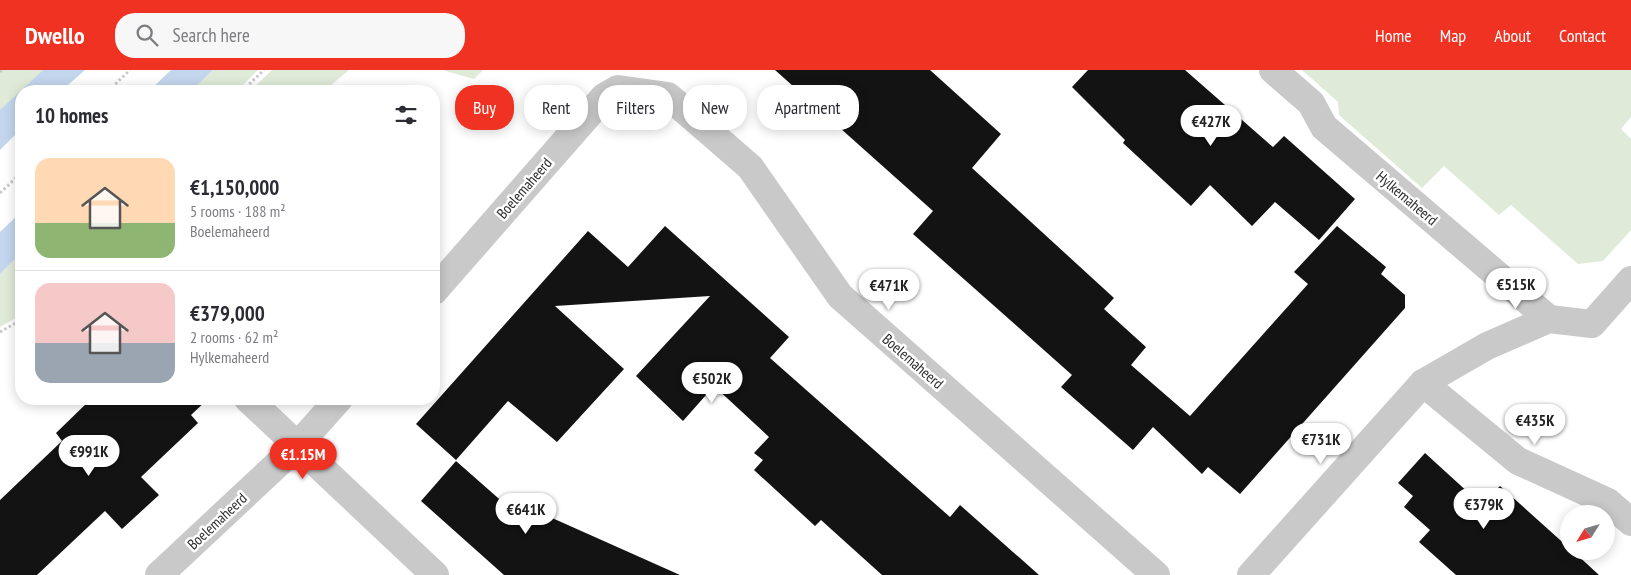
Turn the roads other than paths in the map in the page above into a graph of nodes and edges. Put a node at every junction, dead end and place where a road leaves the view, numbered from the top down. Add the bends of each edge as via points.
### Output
1 (1274, 70) edge
2 (615, 80) edge
3 (1631, 280) edge
4 (440, 284) edge
5 (1549, 319) junction
6 (1423, 383) junction
7 (254, 405) edge
8 (334, 405) edge
9 (297, 446) junction
10 (1631, 522) edge
11 (159, 575) edge
12 (435, 575) edge
13 (1156, 575) edge
14 (1251, 575) edge

1 - 5 street, Hylkemaheerd via 1311,103 1324,127
2 - 4 street, Boelemaheerd via 604,97
2 - 13 street, Boelemaheerd via 668,96 750,167 840,296
3 - 5 street via 1592,324
5 - 6 street via 1487,346
6 - 10 street via 1518,461 1608,502
6 - 14 street
7 - 9 street
8 - 9 street, Boelemaheerd
9 - 11 street, Boelemaheerd
9 - 12 street

